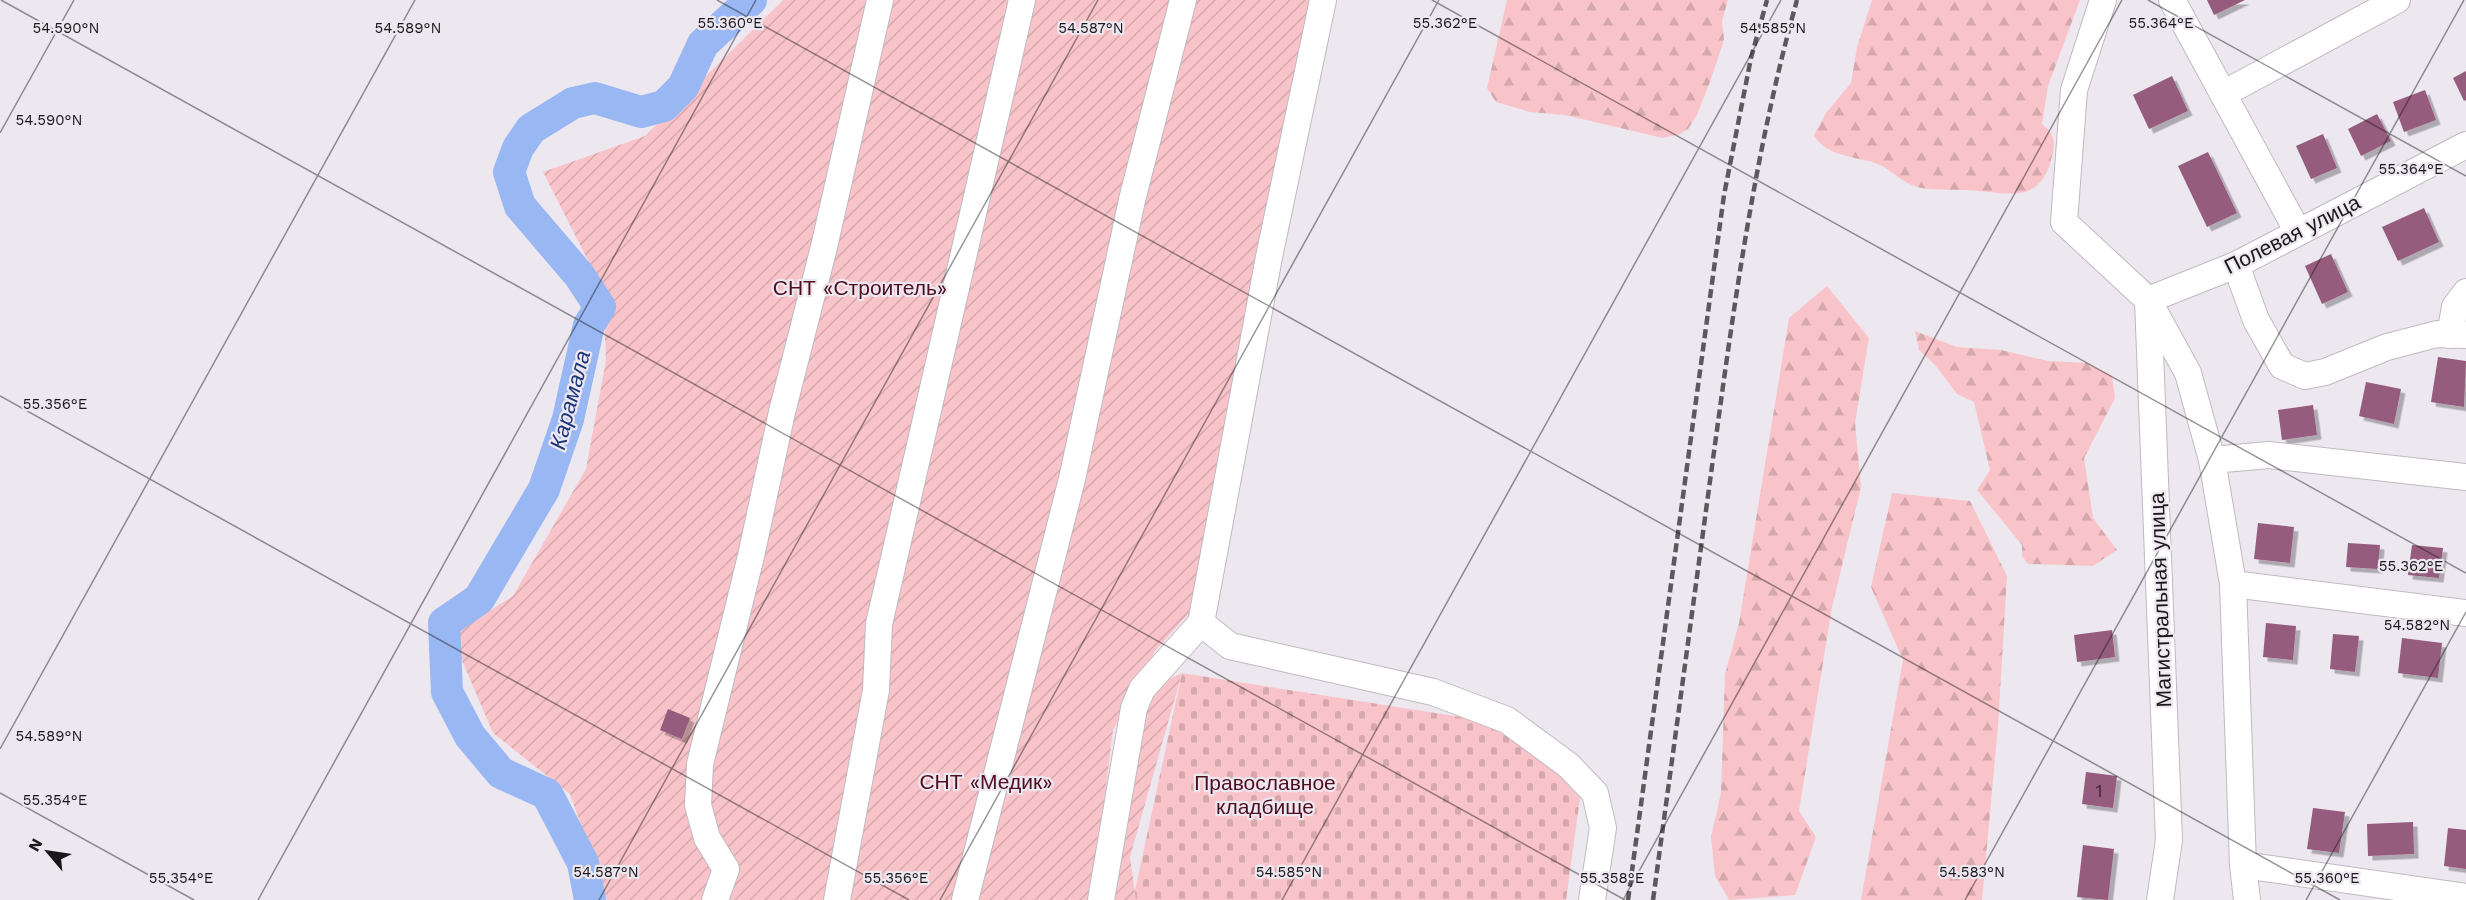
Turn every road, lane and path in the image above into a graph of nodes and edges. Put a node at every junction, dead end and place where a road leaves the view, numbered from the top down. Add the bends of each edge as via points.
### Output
1 (880, 0) edge
2 (1022, 0) edge
3 (1183, 0) edge
4 (1323, 0) edge
5 (2103, 0) edge
6 (2172, 0) edge
7 (2397, 0) edge
8 (2223, 94) junction
9 (2466, 145) edge
10 (2298, 232) junction
11 (2236, 265) junction
12 (2466, 292) edge
13 (2148, 300) junction
14 (2458, 335) edge
15 (2212, 460) junction
16 (2466, 477) edge
17 (2233, 584) junction
18 (2466, 613) edge
19 (1201, 622) junction
20 (2243, 865) junction
21 (2466, 897) edge
22 (715, 900) edge
23 (837, 900) edge
24 (965, 900) edge
25 (1101, 900) edge
26 (1592, 900) edge
27 (2160, 900) edge
28 (2247, 900) edge

1 - 22 street via 700,764 698,805 707,838 726,869
2 - 23 street via 879,624 876,690
3 - 24 street via 1132,200 1072,479
4 - 19 street via 1269,257
5 - 13 street via 2074,90 2064,222
6 - 8 street
7 - 8 street
8 - 10 street
9 - 10 street, Полевая улица
10 - 11 street, Полевая улица
11 - 13 street, Полевая улица
11 - 14 street via 2256,320 2282,366 2305,376 2387,347 2437,334
12 - 14 street via 2455,307
13 - 15 street via 2188,373
13 - 27 street, Магистральная улица via 2169,840
15 - 16 street via 2269,455
15 - 17 street
17 - 18 street
17 - 20 street
19 - 25 street via 1142,689 1134,708
19 - 26 street via 1230,646 1433,692 1507,720 1568,765 1595,793 1603,828
20 - 21 street
20 - 28 street

